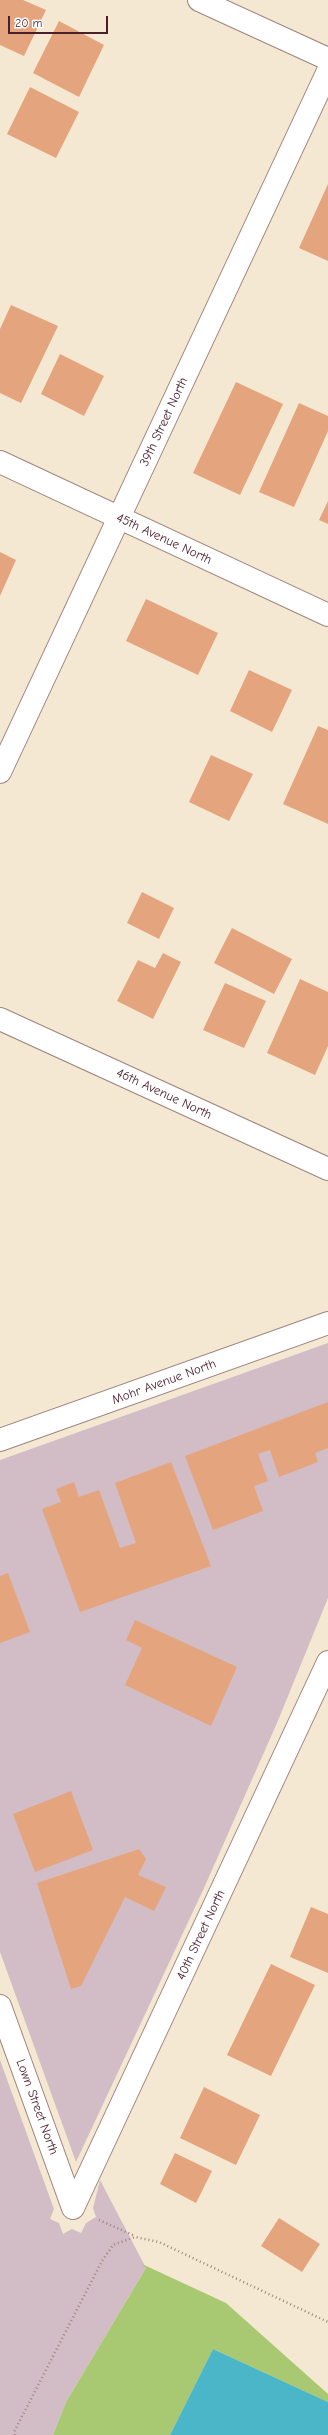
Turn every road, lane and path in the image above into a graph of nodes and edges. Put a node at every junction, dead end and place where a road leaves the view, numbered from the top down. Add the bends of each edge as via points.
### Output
1 (199, 0) edge
2 (328, 59) edge
3 (328, 71) edge
4 (0, 462) edge
5 (119, 518) junction
6 (328, 615) edge
7 (5, 749) edge
8 (0, 772) edge
9 (0, 1018) edge
10 (328, 1169) edge
11 (328, 1323) edge
12 (0, 1440) edge
13 (328, 1662) edge
14 (0, 2006) edge
15 (73, 2208) junction
16 (135, 2237) junction
17 (328, 2322) edge
18 (15, 2435) edge

1 - 2 street
3 - 5 street, 39th Street North
4 - 5 street, 45th Avenue North
5 - 6 street, 45th Avenue North
5 - 7 street, 39th Street North
7 - 8 street, 39th Street North
9 - 10 street, 46th Avenue North
11 - 12 street, Mohr Avenue North
13 - 15 street, 40th Street North
14 - 15 street, Lown Street North
15 - 16 path
16 - 17 path via 159,2242
16 - 18 path via 113,2245 102,2261 14,2432

